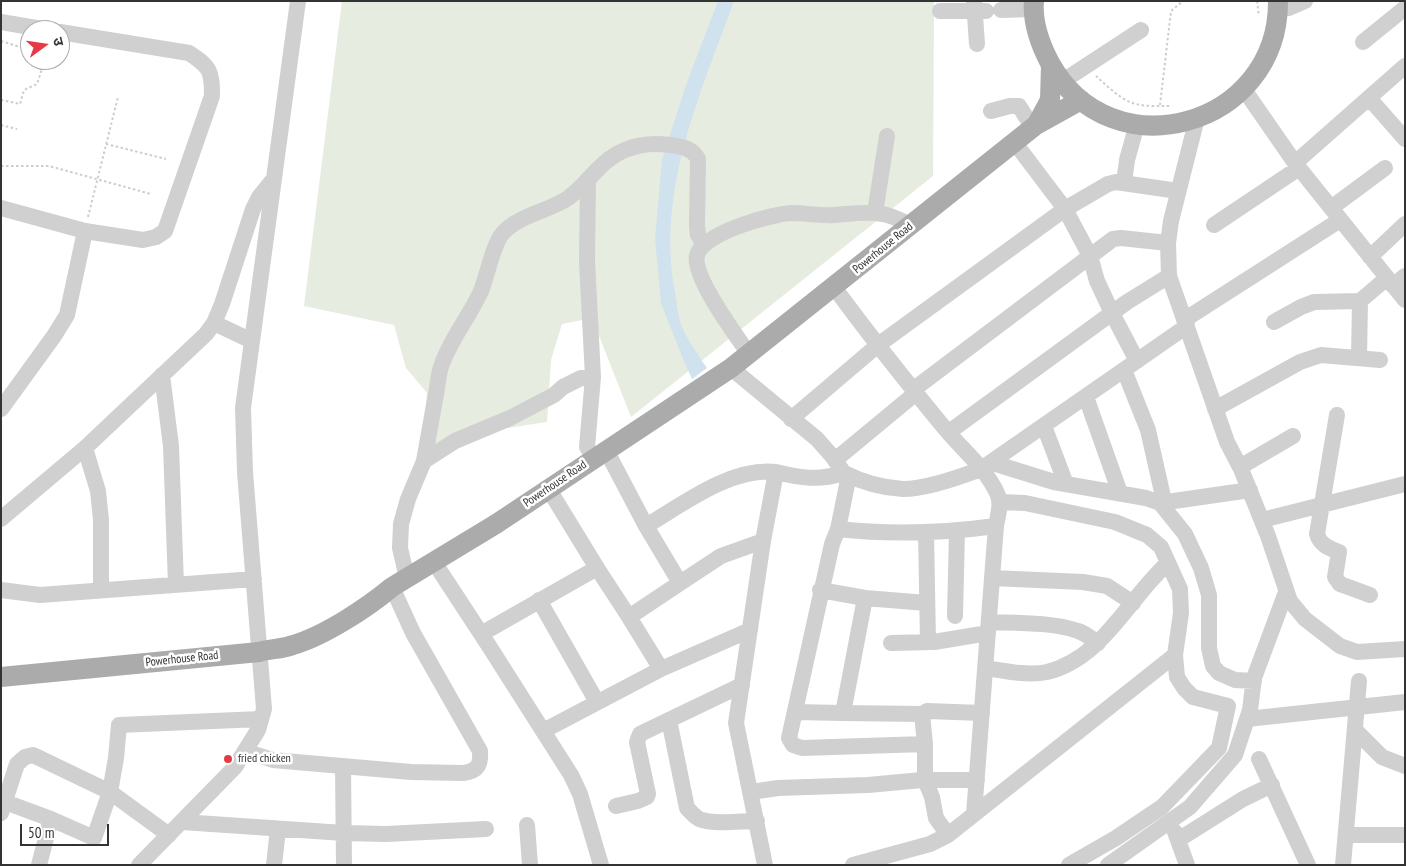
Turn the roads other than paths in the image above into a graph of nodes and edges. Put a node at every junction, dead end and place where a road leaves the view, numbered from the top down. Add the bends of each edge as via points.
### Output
1 (298, 1) edge
2 (1306, 1) edge
3 (1034, 5) edge
4 (1278, 5) edge
5 (984, 8) edge
6 (1405, 8) edge
7 (940, 11) dead end
8 (1, 22) edge
9 (20, 25) edge
10 (1141, 30) dead end
11 (70, 34) edge
12 (1363, 42) dead end
13 (977, 44) dead end
14 (1051, 65) junction
15 (1405, 66) edge
16 (1063, 81) junction
17 (1243, 88) junction
18 (1369, 98) junction
19 (1081, 100) junction
20 (991, 111) dead end
21 (1197, 118) junction
22 (1137, 124) junction
23 (1035, 127) junction
24 (886, 136) dead end
25 (1405, 140) edge
26 (1015, 143) junction
27 (1297, 166) junction
28 (1385, 168) dead end
29 (273, 179) junction
30 (588, 179) junction
31 (1124, 183) junction
32 (1178, 191) junction
33 (1, 208) edge
34 (1065, 210) junction
35 (875, 214) junction
36 (1336, 214) junction
37 (1405, 224) edge
38 (1214, 225) dead end
39 (911, 226) junction
40 (85, 231) junction
41 (1168, 243) junction
42 (704, 245) junction
43 (1090, 256) junction
44 (1370, 257) junction
45 (1169, 276) junction
46 (1395, 280) edge
47 (834, 287) junction
48 (1405, 300) edge
49 (1360, 301) junction
50 (1112, 313) junction
51 (1274, 322) dead end
52 (214, 323) junction
53 (1186, 323) junction
54 (252, 341) junction
55 (878, 345) junction
56 (749, 354) junction
57 (1359, 358) junction
58 (1380, 360) dead end
59 (1131, 365) junction
60 (727, 369) junction
61 (162, 375) junction
62 (593, 377) junction
63 (915, 391) junction
64 (1086, 397) junction
65 (1215, 408) junction
66 (1, 409) edge
67 (1337, 415) dead end
68 (791, 419) junction
69 (1044, 426) junction
70 (949, 432) junction
71 (1293, 436) dead end
72 (84, 448) junction
73 (600, 454) junction
74 (424, 461) junction
75 (1240, 467) junction
76 (843, 469) junction
77 (987, 469) junction
78 (776, 472) junction
79 (1066, 484) junction
80 (1405, 484) edge
81 (548, 488) junction
82 (1250, 490) junction
83 (1120, 493) junction
84 (999, 497) junction
85 (1162, 502) junction
86 (1321, 505) junction
87 (1, 520) edge
88 (1262, 520) junction
89 (646, 526) junction
90 (996, 526) junction
91 (838, 528) junction
92 (957, 531) junction
93 (926, 532) junction
94 (763, 541) junction
95 (434, 562) junction
96 (1168, 562) junction
97 (597, 568) junction
98 (992, 578) junction
99 (254, 579) junction
100 (399, 582) junction
101 (680, 583) junction
102 (176, 585) junction
103 (1, 590) edge
104 (101, 590) junction
105 (820, 590) junction
106 (1286, 592) junction
107 (1370, 594) dead end
108 (865, 598) junction
109 (539, 600) junction
110 (927, 603) junction
111 (1132, 603) junction
112 (955, 616) dead end
113 (629, 617) junction
114 (989, 627) junction
115 (750, 630) junction
116 (481, 634) junction
117 (928, 642) junction
118 (891, 643) dead end
119 (1098, 643) junction
120 (1405, 649) edge
121 (258, 652) junction
122 (1175, 655) junction
123 (986, 668) junction
124 (661, 669) junction
125 (1, 677) edge
126 (1359, 681) dead end
127 (1254, 683) junction
128 (742, 684) junction
129 (597, 702) junction
130 (1405, 702) edge
131 (1356, 707) junction
132 (794, 712) junction
133 (843, 713) junction
134 (982, 713) junction
135 (922, 714) junction
136 (1249, 714) junction
137 (261, 719) junction
138 (669, 720) junction
139 (543, 731) junction
140 (1356, 731) junction
141 (926, 744) junction
142 (245, 751) junction
143 (1259, 759) dead end
144 (343, 766) junction
145 (1405, 766) edge
146 (925, 780) junction
147 (977, 780) junction
148 (1272, 785) junction
149 (110, 792) junction
150 (751, 792) junction
151 (616, 806) dead end
152 (3, 807) edge
153 (974, 814) junction
154 (1169, 815) junction
155 (51, 819) junction
156 (757, 821) junction
157 (182, 822) junction
158 (527, 825) dead end
159 (278, 829) junction
160 (486, 829) dead end
161 (344, 833) junction
162 (169, 835) junction
163 (948, 835) junction
164 (1346, 835) junction
165 (1405, 835) edge
166 (1178, 840) junction
167 (1072, 864) edge
168 (39, 865) edge
169 (139, 865) edge
170 (274, 865) edge
171 (344, 865) edge
172 (530, 865) edge
173 (601, 865) edge
174 (765, 865) edge
175 (853, 865) edge
176 (1108, 865) edge
177 (1187, 865) edge
178 (1308, 865) edge
179 (1343, 865) edge

1 - 29 street
2 - 4 street via 1289,8
3 - 5 street
3 - 14 main road via 1042,49
4 - 17 main road via 1274,36 1267,55 1258,72
5 - 7 street
5 - 13 street
6 - 12 street
8 - 9 street
10 - 16 street
11 - 40 street via 190,53 206,64 212,78 212,96 165,231 144,240
14 - 16 main road
14 - 23 main road via 1050,100
15 - 18 street
16 - 19 main road
17 - 21 main road via 1229,102
17 - 27 street
18 - 25 street
18 - 27 street
19 - 22 main road via 1105,114
19 - 23 main road
20 - 23 street via 1019,106
21 - 22 main road via 1156,126
21 - 32 street
22 - 31 street
23 - 26 main road, Powerhouse Road
24 - 35 street
26 - 34 street
26 - 39 main road, Powerhouse Road
27 - 36 street
27 - 38 street
28 - 36 street
29 - 52 street via 253,209
29 - 54 street
30 - 42 street via 618,154 634,146 655,143 685,147 694,152 698,159 697,226
30 - 62 street via 587,260
30 - 74 street via 565,200 520,220 497,241 474,306 441,365
31 - 32 street
31 - 34 street via 1108,184
32 - 41 street
33 - 40 street
34 - 43 street
34 - 55 street
35 - 39 street via 892,216
35 - 42 street via 776,215 750,221
36 - 44 street
36 - 53 street
37 - 44 street
39 - 47 main road, Powerhouse Road
40 - 66 street via 67,315
41 - 43 street via 1113,239
41 - 45 street
42 - 56 street via 697,254 697,262 706,289
43 - 50 street
43 - 63 street
44 - 46 street
45 - 50 street
45 - 53 street
46 - 48 street
46 - 49 street
47 - 55 street
47 - 56 main road, Powerhouse Road
49 - 51 street via 1314,302
49 - 57 street
50 - 59 street
50 - 70 street
52 - 54 street
52 - 61 street
53 - 59 street
53 - 65 street
54 - 99 street via 243,408
55 - 63 street
55 - 68 street
56 - 60 main road, Powerhouse Road
57 - 58 street
57 - 65 street via 1320,355 1300,362
59 - 64 street
59 - 85 street
60 - 68 street
60 - 73 main road, Powerhouse Road
61 - 72 street
61 - 102 street via 171,446
62 - 73 street via 587,447
62 - 74 street via 581,378 510,418 456,441
63 - 70 street
63 - 76 street
64 - 69 street
64 - 83 street
65 - 75 street
67 - 86 street
68 - 76 street via 817,439
69 - 77 street
69 - 79 street
70 - 77 street
71 - 75 street
72 - 87 street
72 - 104 street via 98,491
73 - 81 main road, Powerhouse Road
73 - 89 street
74 - 100 street via 401,524
75 - 82 street
76 - 77 street via 862,482 904,489
76 - 78 street via 824,478 807,479
76 - 91 street
77 - 79 street
77 - 84 street
78 - 89 street via 733,477
78 - 94 street
79 - 83 street
80 - 86 street
81 - 95 main road, Powerhouse Road
81 - 97 street
82 - 85 street
82 - 88 street
83 - 85 street
84 - 90 street
84 - 96 street via 1115,522 1147,535 1161,547
85 - 127 street via 1185,534 1201,568 1209,594 1209,648 1213,666 1219,673 1235,680
86 - 88 street
86 - 107 street via 1318,540 1339,552 1335,577 1340,584
88 - 106 street
89 - 101 street
90 - 92 street
90 - 98 street
91 - 93 street
91 - 105 street
92 - 93 street
92 - 112 street
93 - 110 street
94 - 101 street via 721,556
94 - 115 street
95 - 100 main road, Powerhouse Road
95 - 116 street
96 - 111 street
96 - 122 street via 1180,589 1181,613
97 - 109 street
97 - 113 street
98 - 111 street via 1106,586
98 - 114 street
99 - 102 street
99 - 121 street
100 - 121 main road, Powerhouse Road via 358,611 315,635 292,645
100 - 144 street via 413,633 480,751 481,760 478,767 463,773
101 - 113 street
102 - 104 street
103 - 104 street via 40,595
105 - 108 street
105 - 132 street
106 - 120 street via 1305,619 1340,646 1357,652
106 - 127 street
108 - 110 street
108 - 133 street
109 - 116 street
109 - 129 street
110 - 117 street
111 - 119 street
113 - 124 street
114 - 117 street
114 - 119 street via 1019,623 1066,628 1079,631
114 - 123 street
115 - 124 street
115 - 128 street
116 - 139 street
117 - 118 street
119 - 123 street via 1068,663 1047,672
121 - 125 main road, Powerhouse Road
121 - 137 street via 263,686
122 - 153 street
122 - 154 street via 1178,677 1184,688 1194,697 1228,706 1219,748
123 - 134 street
124 - 129 street
126 - 131 street
127 - 136 street
128 - 138 street
128 - 150 street via 736,723
129 - 139 street
130 - 131 street
131 - 136 street
131 - 140 street
132 - 133 street
132 - 141 street via 789,738 793,745 802,748
133 - 135 street
134 - 135 street
134 - 147 street
135 - 141 street
136 - 154 street via 1235,755 1190,806
137 - 142 street
137 - 149 street via 119,725
138 - 151 street via 640,734 637,742 647,797
138 - 156 street via 687,808 693,815 713,822
139 - 173 street via 580,794
140 - 145 street via 1382,756
140 - 164 street
141 - 146 street
142 - 144 street via 273,760
142 - 157 street via 235,768
143 - 148 street
144 - 161 street
146 - 147 street
146 - 150 street
146 - 163 street via 936,818
147 - 153 street
148 - 166 street via 1243,799
148 - 178 street
149 - 152 street via 33,755 17,764
149 - 155 street via 92,843
149 - 162 street
150 - 156 street
152 - 155 street
153 - 163 street
154 - 166 street
154 - 167 street via 1116,838
154 - 176 street
155 - 168 street
156 - 174 street
157 - 159 street
157 - 162 street
158 - 172 street
159 - 161 street
159 - 170 street
160 - 161 street
161 - 171 street
162 - 169 street
163 - 175 street via 930,844
164 - 165 street
164 - 179 street
166 - 177 street

